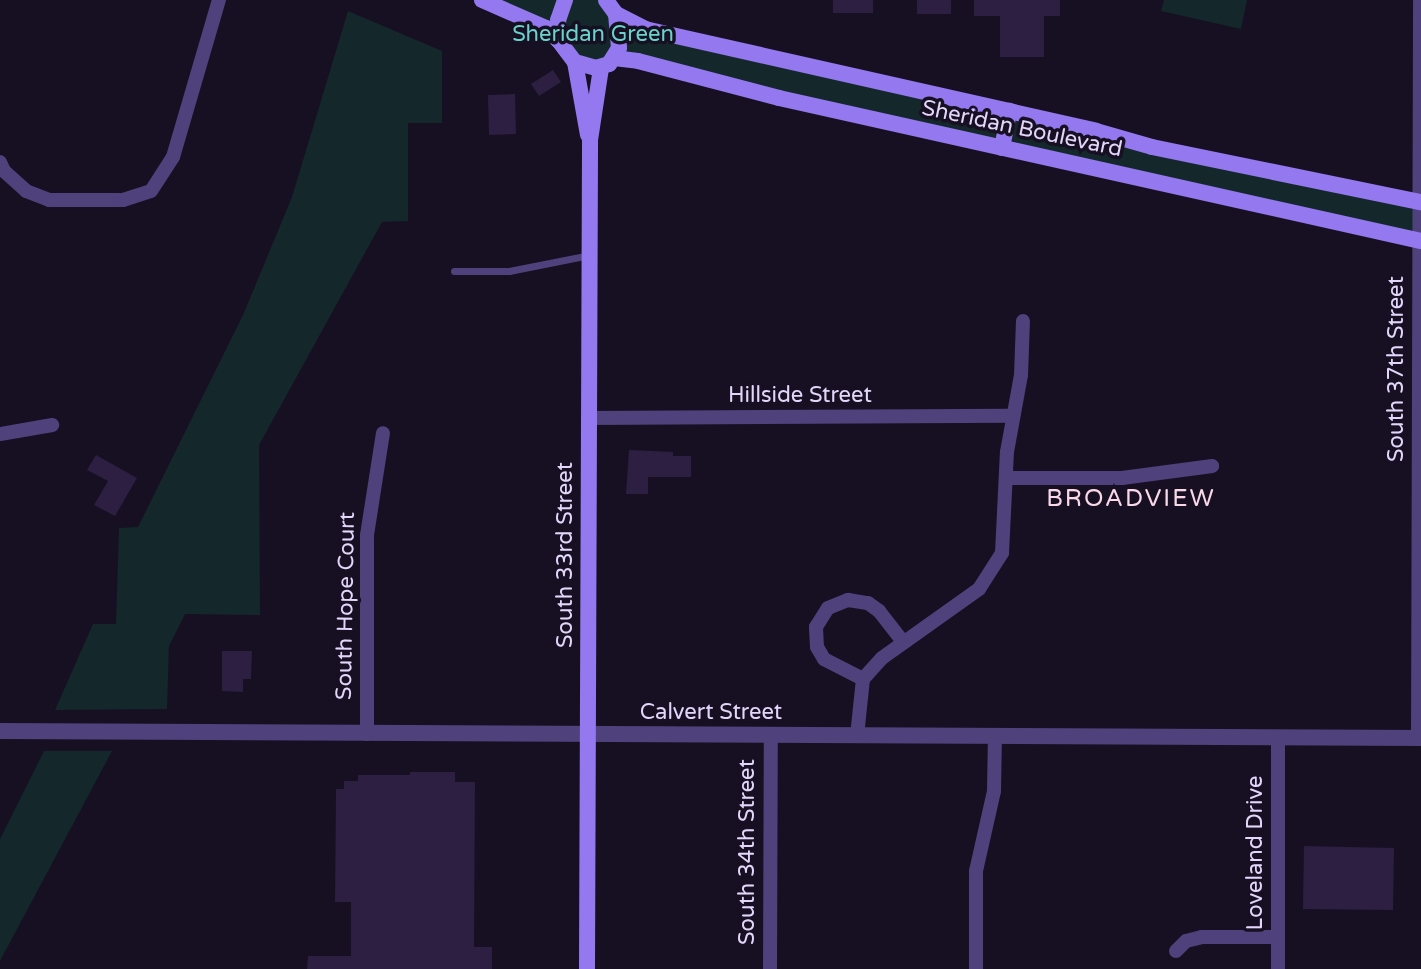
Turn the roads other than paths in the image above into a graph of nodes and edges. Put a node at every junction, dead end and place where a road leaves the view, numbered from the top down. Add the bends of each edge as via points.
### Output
1 (219, 0) edge
2 (482, 0) edge
3 (565, 0) edge
4 (606, 0) edge
5 (1420, 0) edge
6 (616, 14) junction
7 (559, 41) junction
8 (575, 62) junction
9 (608, 63) junction
10 (1009, 111) junction
11 (590, 140) junction
12 (1002, 148) junction
13 (0, 162) edge
14 (1420, 202) edge
15 (1420, 241) edge
16 (590, 255) junction
17 (454, 271) dead end
18 (1023, 321) dead end
19 (1012, 416) junction
20 (588, 418) junction
21 (52, 425) dead end
22 (383, 433) dead end
23 (0, 434) edge
24 (1212, 466) dead end
25 (1006, 478) junction
26 (903, 642) junction
27 (863, 679) junction
28 (0, 731) edge
29 (367, 734) junction
30 (587, 735) junction
31 (771, 736) junction
32 (857, 736) junction
33 (995, 736) junction
34 (1278, 737) junction
35 (1420, 738) edge
36 (1278, 937) junction
37 (1176, 951) dead end
38 (587, 969) edge
39 (770, 969) edge
40 (976, 969) edge
41 (1278, 969) edge

1 - 13 street via 173,157 151,191 123,200 49,200 16,183
2 - 7 main road via 546,28
3 - 7 main road via 558,20
4 - 6 main road
5 - 14 street, South 37th Street
6 - 9 main road, South 33rd Street via 620,37
6 - 10 main road, Sheridan Boulevard via 645,29
7 - 8 main road
8 - 9 main road, Sheridan Boulevard via 585,67
8 - 11 main road, South 33rd Street
9 - 11 main road, South 33rd Street
9 - 12 main road, Sheridan Boulevard via 652,64
10 - 12 main road
10 - 14 main road, Sheridan Boulevard via 1152,147
11 - 16 main road, South 33rd Street
12 - 15 main road, Sheridan Boulevard
14 - 15 street, South 37th Street
15 - 35 street, South 37th Street
16 - 17 lane via 509,271
16 - 20 main road, South 33rd Street
18 - 19 street via 1021,375
19 - 20 street, Hillside Street
19 - 25 street
20 - 30 main road, South 33rd Street
21 - 23 street
22 - 29 street, South Hope Court via 367,535
24 - 25 street via 1122,478
25 - 26 street via 1006,535 993,572 979,589
26 - 27 street
26 - 27 street via 868,603 848,600 828,608 816,627 817,647 824,659
27 - 32 street
28 - 29 street, Calvert Street
29 - 30 street, Calvert Street
30 - 31 street, Calvert Street
30 - 38 main road, South 33rd Street
31 - 32 street, Calvert Street
31 - 39 street, South 34th Street
32 - 33 street, Calvert Street
33 - 34 street, Calvert Street
33 - 40 street via 994,791 976,871
34 - 35 street, Calvert Street
34 - 36 street, Loveland Drive
36 - 37 street via 1202,937 1186,941
36 - 41 street, Loveland Drive

